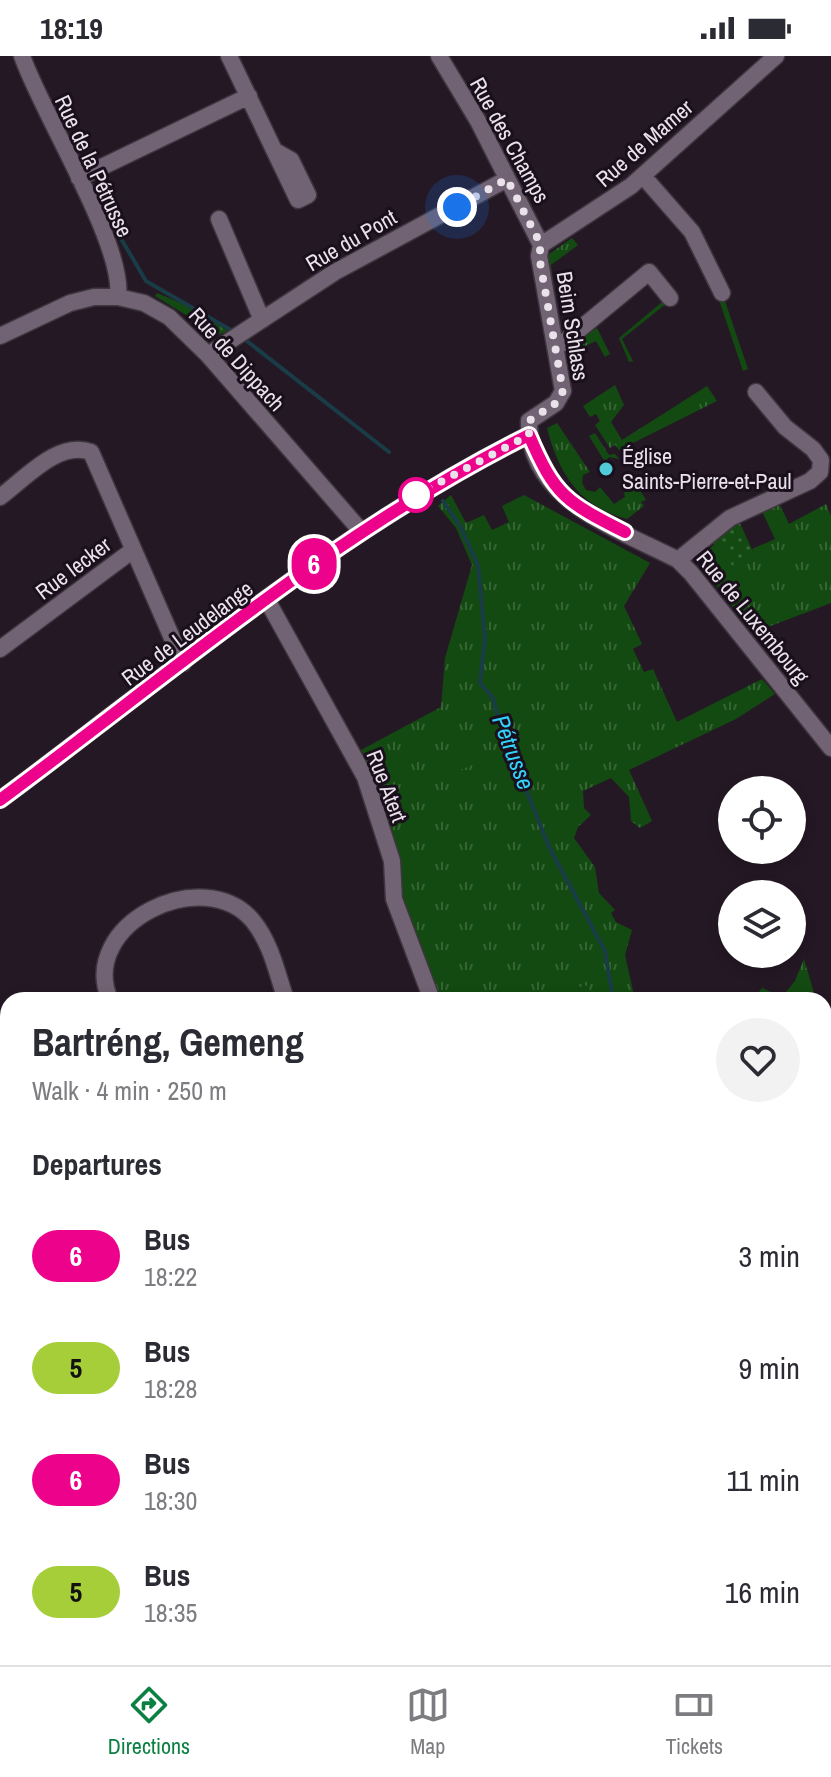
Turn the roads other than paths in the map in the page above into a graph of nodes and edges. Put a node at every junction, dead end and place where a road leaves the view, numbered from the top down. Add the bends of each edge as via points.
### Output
1 (22, 56) edge
2 (229, 56) edge
3 (439, 56) edge
4 (774, 57) edge
5 (249, 96) junction
6 (275, 151) dead end
7 (643, 176) junction
8 (79, 178) junction
9 (507, 179) junction
10 (219, 219) dead end
11 (540, 251) junction
12 (637, 257) dead end
13 (649, 272) junction
14 (722, 293) dead end
15 (118, 297) junction
16 (670, 298) dead end
17 (256, 324) junction
18 (0, 336) edge
19 (563, 343) dead end
20 (208, 355) junction
21 (756, 392) dead end
22 (529, 435) junction
23 (0, 497) edge
24 (361, 531) junction
25 (133, 550) junction
26 (678, 560) junction
27 (267, 600) junction
28 (0, 649) edge
29 (183, 663) junction
30 (831, 748) edge
31 (0, 800) edge
32 (108, 992) edge
33 (283, 992) edge
34 (429, 992) edge

1 - 8 street, Rue de la Pétrusse
2 - 5 street
3 - 9 street, Rue des Champs
4 - 7 street, Rue de Mamer
5 - 6 street
5 - 8 street
7 - 11 street, Rue de Mamer
7 - 14 street via 692,232
8 - 15 street, Rue de la Pétrusse via 118,272
9 - 11 street, Rue des Champs
9 - 17 street, Rue du Pont via 335,272
10 - 17 street
11 - 22 street, Beim Schlass via 563,391 556,403 529,421
12 - 13 street
13 - 16 street
13 - 19 street, Beim Schlass
15 - 18 street, Rue de Dippach via 70,303
15 - 20 street, Rue de Dippach via 169,317
17 - 20 street, Rue du Pont
20 - 24 street, Rue de Dippach
21 - 26 street via 785,427 813,449 821,460 820,472 730,518
22 - 24 street, Rue de Leudelange via 455,472
22 - 26 street, Rue de Luxembourg via 545,473 564,498
23 - 25 street via 60,452 76,447 91,452
24 - 27 street, Rue de Leudelange
25 - 28 street, Rue Iecker
25 - 29 street
26 - 30 street, Rue de Luxembourg
27 - 29 street, Rue de Leudelange
27 - 34 street, Rue Atert via 365,777 392,861 394,899
29 - 31 street, Rue de Leudelange
32 - 33 street via 108,952 117,934 151,911 184,898 210,896 232,903 251,919 266,939

